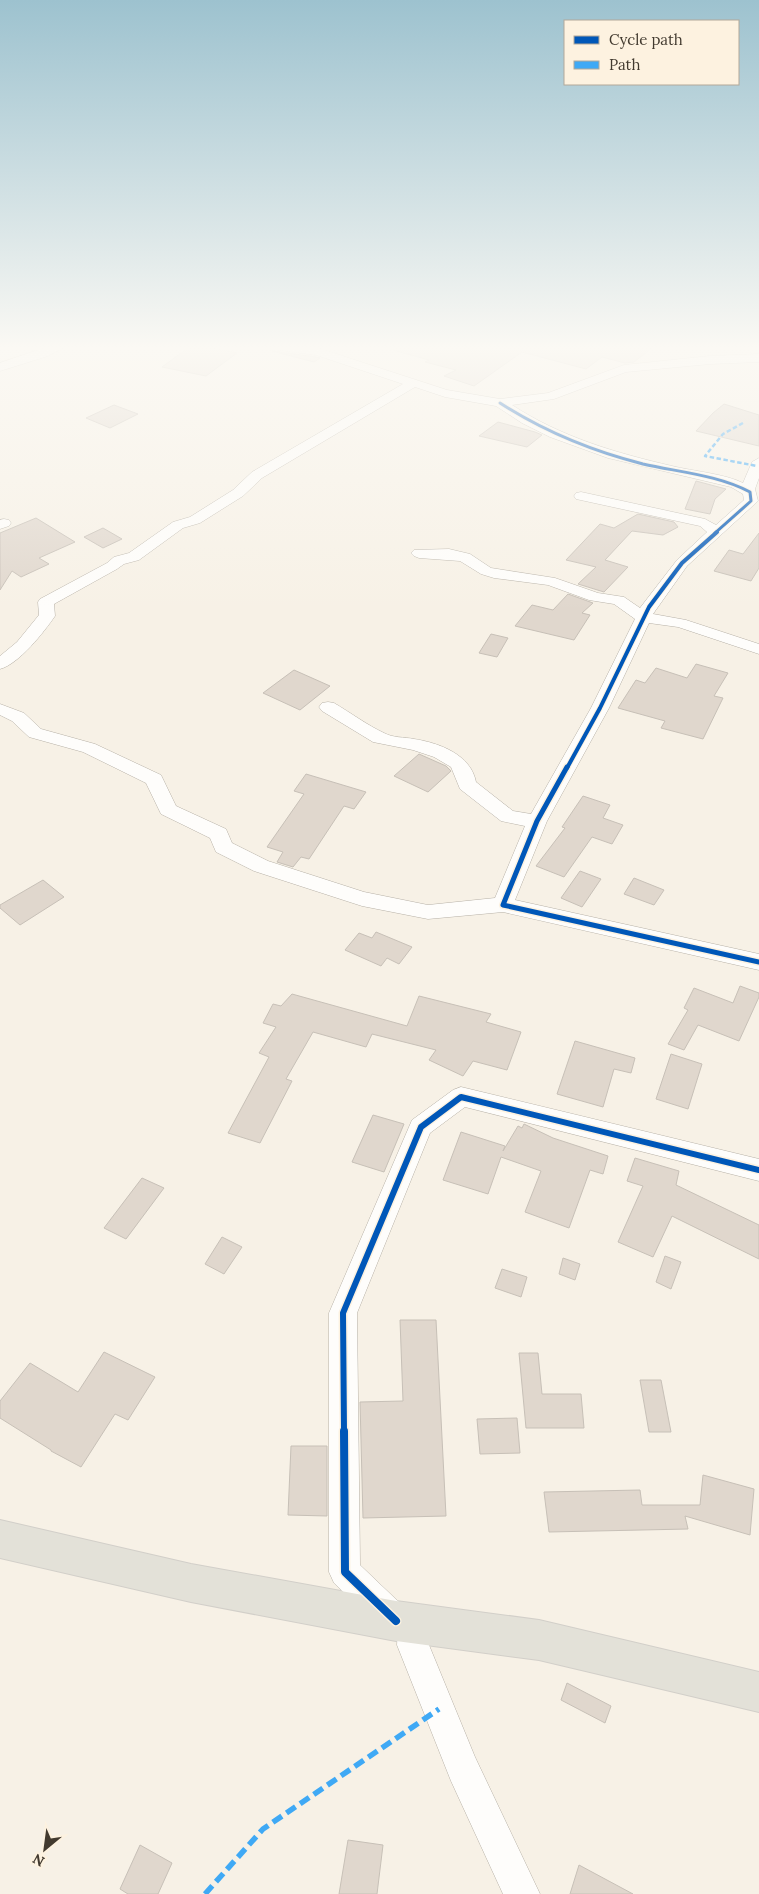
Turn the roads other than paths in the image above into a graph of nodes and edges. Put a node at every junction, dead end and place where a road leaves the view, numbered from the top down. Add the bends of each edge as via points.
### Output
1 (328, 433) edge
2 (557, 433) edge
3 (759, 462) edge
4 (752, 495) edge
5 (581, 496) dead end
6 (716, 532) junction
7 (419, 553) dead end
8 (644, 618) junction
9 (759, 649) edge
10 (0, 664) edge
11 (328, 706) dead end
12 (0, 709) edge
13 (537, 821) junction
14 (503, 905) junction
15 (759, 962) edge
16 (759, 1170) edge
17 (0, 1539) edge
18 (405, 1622) junction
19 (759, 1692) edge
20 (522, 1894) edge

1 - 10 street via 257,475 238,493 195,520 178,525 134,556 119,560 46,602 47,616 24,645
2 - 4 street via 628,460 735,484
3 - 4 street
4 - 6 street via 751,501
5 - 6 street via 705,523
6 - 8 street via 682,563
7 - 8 street via 465,557 486,571 499,575 550,581 595,597 618,600
8 - 9 street via 680,623
8 - 13 street via 600,708
11 - 13 street via 379,738 440,753 458,764 466,774 467,784 508,817
12 - 14 street via 18,718 35,733 88,748 154,779 168,810 219,834 223,847 261,866 362,898 428,912
13 - 14 street
14 - 15 street
16 - 18 street via 461,1097 421,1127 342,1313 345,1572
17 - 18 main road via 191,1583
18 - 19 main road via 539,1640
18 - 20 street via 463,1769

